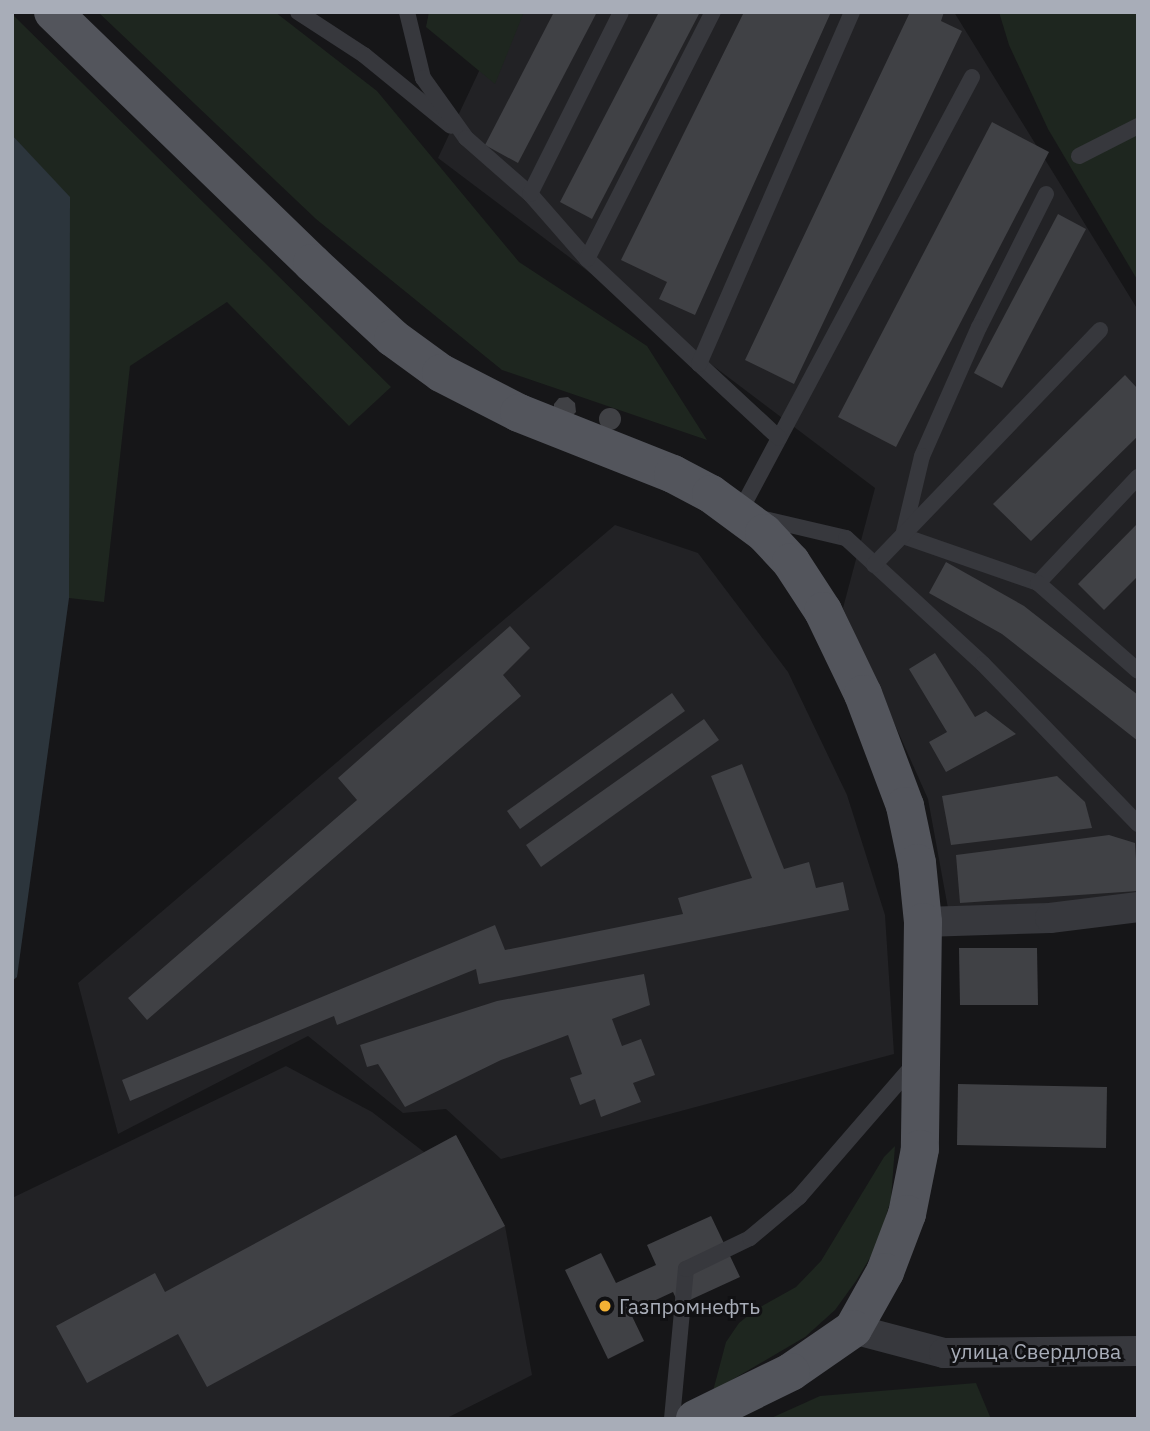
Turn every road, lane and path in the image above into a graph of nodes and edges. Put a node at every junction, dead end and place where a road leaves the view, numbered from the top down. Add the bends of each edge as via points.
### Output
1 (53, 12) edge
2 (298, 12) edge
3 (407, 12) edge
4 (621, 12) edge
5 (713, 12) edge
6 (852, 12) edge
7 (972, 77) dead end
8 (1138, 126) edge
9 (467, 138) junction
10 (1079, 156) dead end
11 (530, 194) junction
12 (1046, 194) dead end
13 (587, 259) junction
14 (1100, 330) dead end
15 (699, 364) junction
16 (779, 438) junction
17 (1138, 477) edge
18 (739, 513) junction
19 (903, 536) junction
20 (874, 565) junction
21 (1038, 583) junction
22 (1138, 671) edge
23 (1138, 824) edge
24 (1138, 907) edge
25 (923, 922) junction
26 (924, 1053) junction
27 (853, 1329) junction
28 (1138, 1351) edge
29 (672, 1419) edge
30 (695, 1419) edge

1 - 18 main road via 393,338 441,373 509,409 673,474
2 - 9 lane via 364,55
3 - 9 lane via 423,78
4 - 11 lane
5 - 13 lane
6 - 15 lane
7 - 16 lane
8 - 10 lane
9 - 11 lane
11 - 13 lane
12 - 19 lane via 979,327 922,456
13 - 15 lane
14 - 19 lane
15 - 16 lane
16 - 18 lane
17 - 21 lane
18 - 20 lane via 846,538
18 - 25 main road via 791,562 823,611 863,694 905,806
19 - 20 lane
19 - 21 lane
20 - 23 lane via 983,664
21 - 22 lane
24 - 25 street via 1050,918
25 - 26 main road
26 - 27 main road via 920,1149 907,1214 885,1272
26 - 29 lane via 799,1197 750,1238 686,1269
27 - 28 street, улица Свердлова via 944,1353
27 - 30 main road via 791,1372

